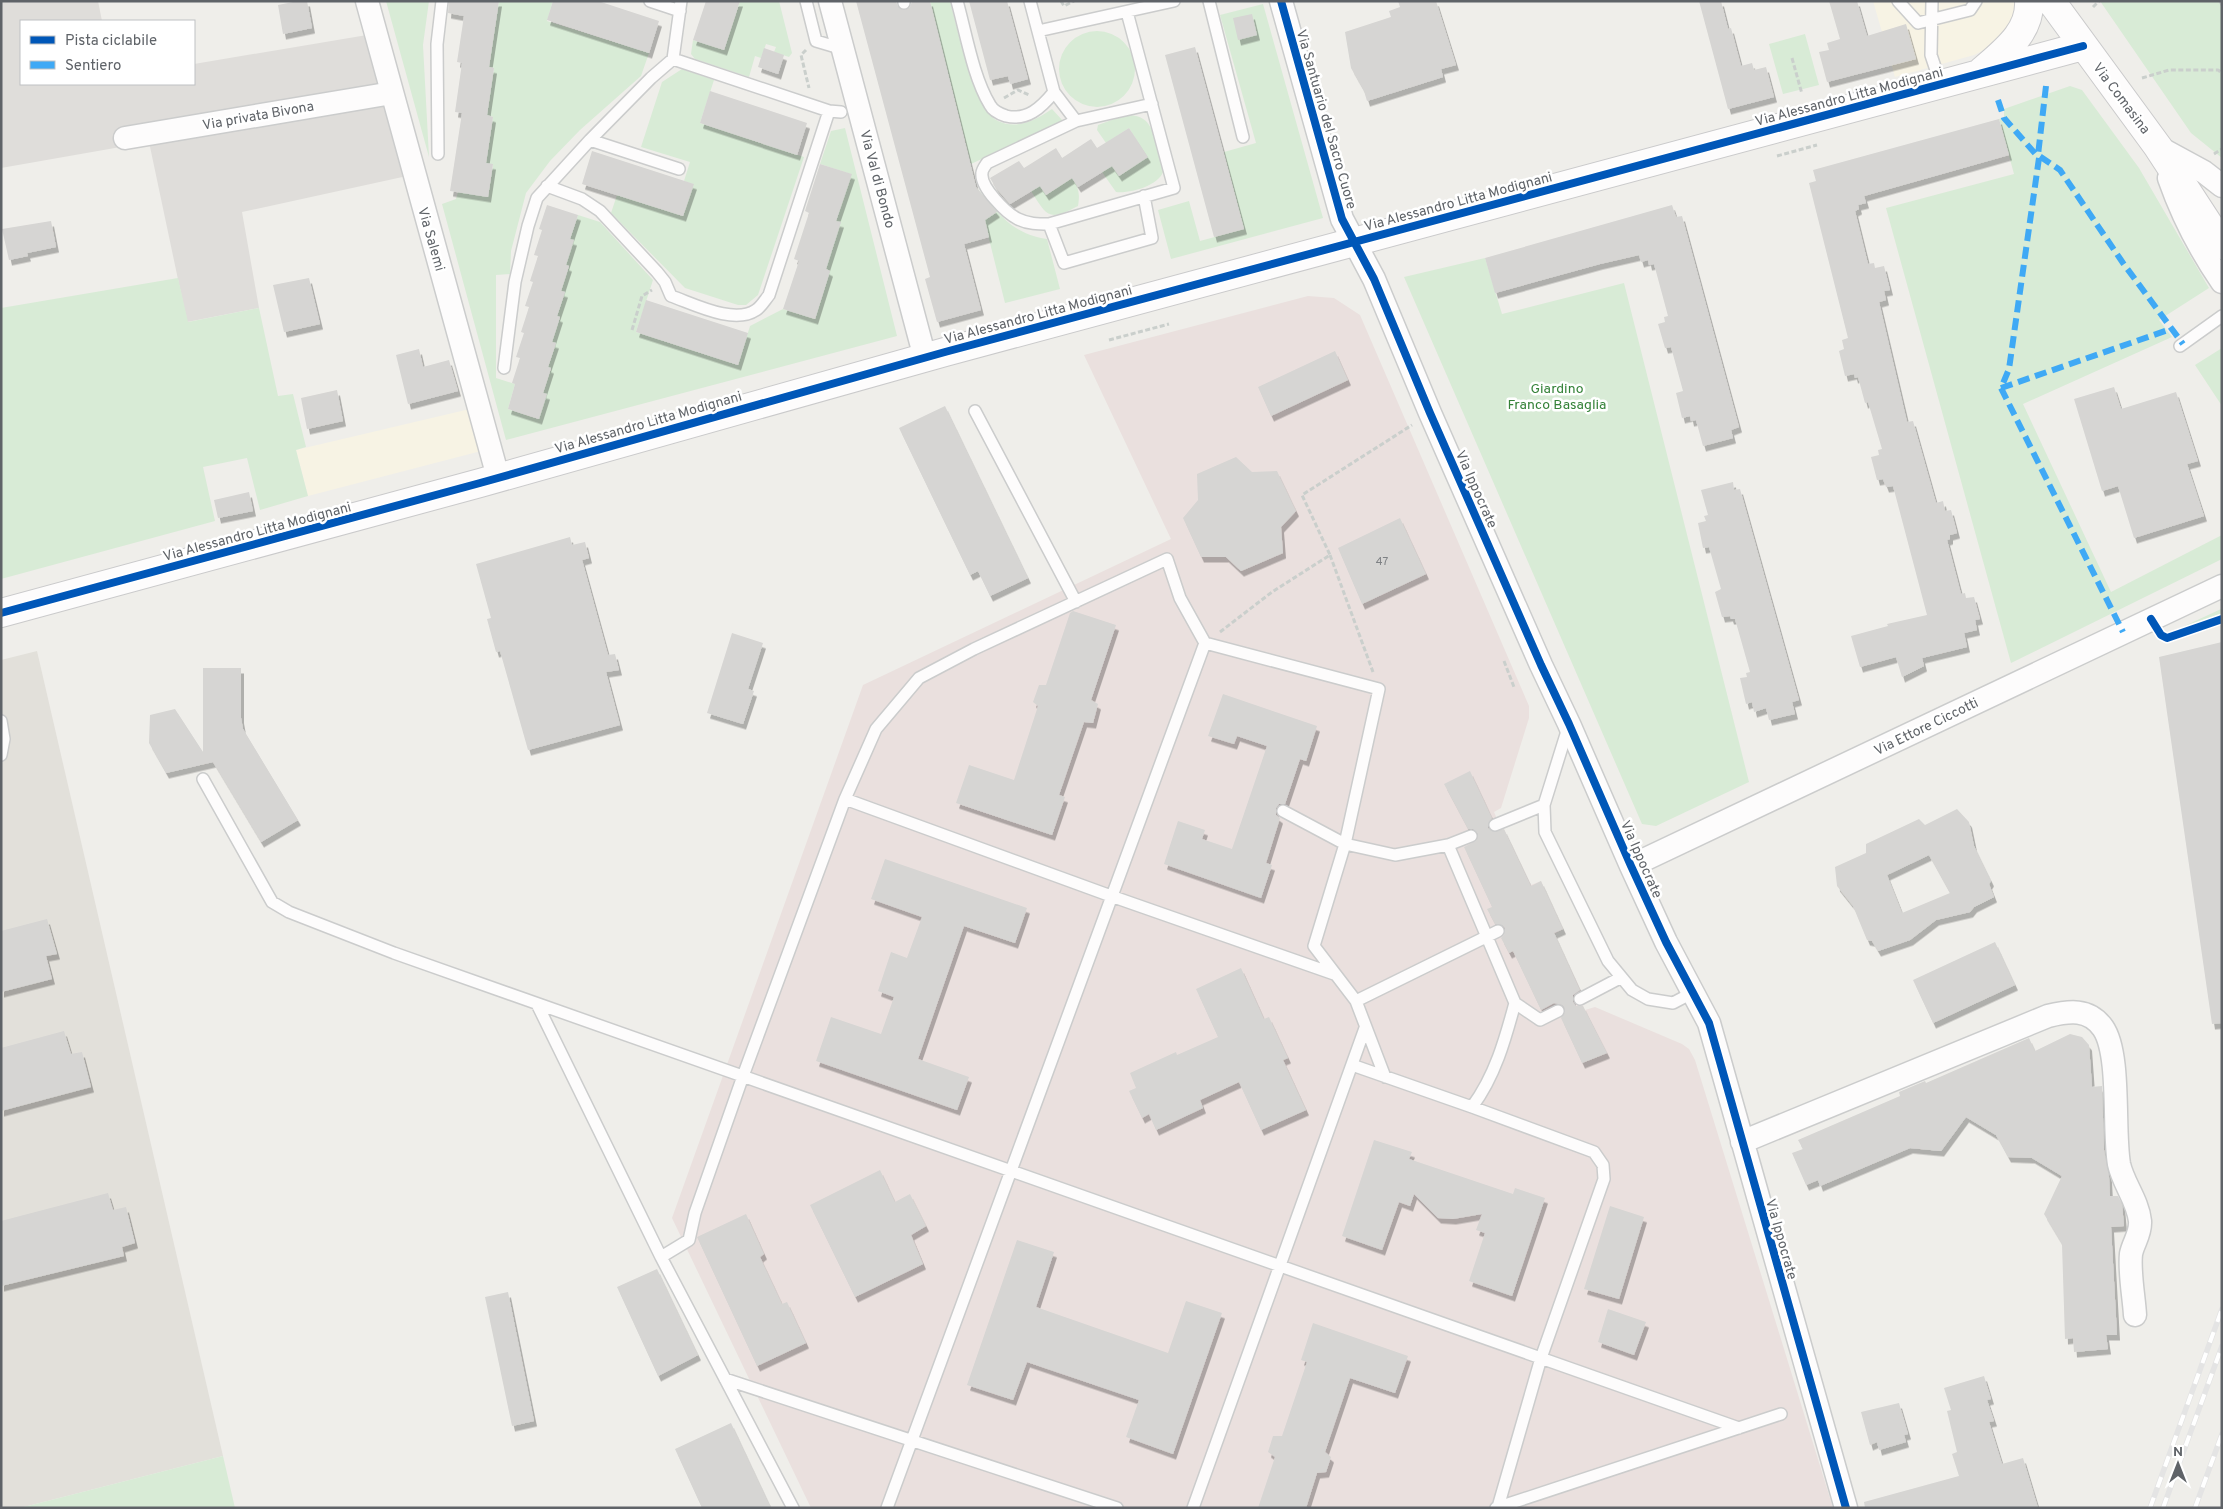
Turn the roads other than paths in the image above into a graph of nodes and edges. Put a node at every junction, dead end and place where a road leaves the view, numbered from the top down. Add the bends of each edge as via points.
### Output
1 (367, 1) edge
2 (442, 1) edge
3 (650, 1) edge
4 (806, 1) edge
5 (830, 1) edge
6 (958, 1) edge
7 (1030, 1) edge
8 (1174, 1) edge
9 (1209, 1) edge
10 (1281, 1) edge
11 (1898, 1) edge
12 (1932, 1) edge
13 (1976, 1) edge
14 (2029, 1) edge
15 (2051, 1) edge
16 (680, 6) edge
17 (1127, 12) junction
18 (1932, 20) junction
19 (1038, 31) junction
20 (2083, 46) junction
21 (843, 49) junction
22 (673, 59) junction
23 (1978, 74) junction
24 (1941, 85) junction
25 (1054, 92) junction
26 (392, 93) junction
27 (1152, 104) junction
28 (828, 111) junction
29 (841, 112) dead end
30 (1076, 121) junction
31 (1243, 137) dead end
32 (125, 138) dead end
33 (590, 140) junction
34 (2158, 147) junction
35 (438, 154) dead end
36 (679, 169) dead end
37 (547, 186) junction
38 (2222, 186) edge
39 (1144, 196) junction
40 (2222, 214) edge
41 (1049, 224) junction
42 (1354, 242) junction
43 (2222, 245) edge
44 (2222, 282) edge
45 (2222, 316) edge
46 (2180, 346) dead end
47 (925, 358) junction
48 (504, 368) dead end
49 (975, 411) dead end
50 (498, 477) junction
51 (2222, 586) edge
52 (1076, 602) junction
53 (1, 613) edge
54 (1205, 643) junction
55 (1, 721) edge
56 (1569, 724) junction
57 (1, 755) edge
58 (203, 779) dead end
59 (845, 799) junction
60 (1544, 805) junction
61 (1283, 811) dead end
62 (1495, 825) dead end
63 (1471, 836) dead end
64 (1345, 844) junction
65 (1448, 845) junction
66 (1631, 866) junction
67 (1111, 896) junction
68 (1498, 931) dead end
69 (1485, 938) junction
70 (1334, 974) junction
71 (1620, 978) junction
72 (1692, 993) junction
73 (1580, 999) dead end
74 (1356, 1001) junction
75 (1515, 1003) junction
76 (537, 1004) junction
77 (1558, 1011) dead end
78 (1365, 1028) junction
79 (1352, 1065) junction
80 (743, 1076) junction
81 (1385, 1077) junction
82 (1472, 1107) junction
83 (1742, 1142) junction
84 (1011, 1171) junction
85 (661, 1257) junction
86 (1280, 1266) junction
87 (2135, 1315) dead end
88 (1541, 1358) junction
89 (725, 1379) junction
90 (1781, 1414) dead end
91 (1739, 1428) junction
92 (912, 1440) junction
93 (1497, 1507) edge
94 (793, 1508) edge
95 (887, 1508) edge
96 (1117, 1508) edge
97 (1193, 1508) edge
98 (1846, 1508) edge

1 - 26 street, Via Salemi
2 - 35 lane via 437,44
3 - 16 lane
4 - 21 lane via 816,41
5 - 21 street, Via Val di Bondo
6 - 25 lane via 978,74 991,106 1000,114 1028,116
7 - 19 lane
8 - 17 lane
9 - 31 lane
10 - 42 street, Via Santuario del Sacro Cuore via 1342,219
11 - 18 lane via 1918,23
12 - 18 lane
13 - 18 lane via 1970,10
14 - 23 street via 2030,11 2021,32
15 - 20 street, Via Comasina
16 - 22 lane
17 - 19 lane
17 - 27 lane
18 - 24 lane via 1931,55
19 - 25 lane
20 - 23 street, Via Alessandro Litta Modignani
20 - 34 street, Via Comasina
21 - 47 street, Via Val di Bondo
22 - 28 lane
22 - 33 lane
23 - 24 street, Via Alessandro Litta Modignani
24 - 42 street, Via Alessandro Litta Modignani
25 - 30 lane
26 - 32 street, Via privata Bivona
26 - 50 street, Via Salemi
27 - 30 lane
27 - 39 lane via 1174,188
28 - 29 lane
28 - 37 lane via 769,295 758,309 745,315 731,316 671,296 665,282 600,211 582,199
30 - 41 lane via 987,163 981,172 983,183 1005,210 1026,222
33 - 36 lane
33 - 37 lane
34 - 38 street, Via Comasina via 2204,172
34 - 40 street, Via Comasina
34 - 43 street, Via Comasina
34 - 44 street, Via Comasina via 2184,215
37 - 48 lane via 537,198 525,235 514,282
39 - 41 lane
39 - 41 lane via 1152,238 1064,263
42 - 47 street, Via Alessandro Litta Modignani
42 - 56 street, Via Ippocrate via 1374,279 1430,414
45 - 46 lane
47 - 50 street, Via Alessandro Litta Modignani
49 - 52 lane
50 - 53 street, Via Alessandro Litta Modignani
51 - 66 street, Via Ettore Ciccotti
52 - 54 lane via 1167,559 1180,598
52 - 59 lane via 919,678 876,729
54 - 64 lane via 1379,690
54 - 67 lane
55 - 57 lane via 4,739
56 - 60 lane
56 - 66 street, Via Ippocrate
58 - 76 lane via 272,902 289,912 394,953
59 - 67 lane
59 - 80 lane
60 - 62 lane
60 - 71 lane via 1545,832 1608,961
61 - 64 lane
63 - 65 lane
64 - 65 lane via 1395,855
64 - 70 lane via 1314,946
65 - 69 lane
66 - 72 street, Via Ippocrate
67 - 70 lane
67 - 84 lane
68 - 69 lane
69 - 74 lane
69 - 75 lane
70 - 74 lane
71 - 72 lane via 1632,990 1648,998 1673,1003
71 - 73 lane
72 - 83 street, Via Ippocrate via 1709,1023
74 - 78 lane
75 - 77 lane via 1540,1020
75 - 82 lane via 1503,1048 1483,1092
76 - 80 lane
76 - 85 lane
78 - 79 lane
78 - 81 lane
79 - 81 lane
79 - 86 lane
80 - 84 lane
80 - 85 lane via 694,1213 689,1240
81 - 82 lane
82 - 88 lane via 1594,1152 1603,1165 1604,1179
83 - 87 street via 2048,1016 2079,1012 2094,1018 2104,1029 2110,1045 2119,1164 2140,1221 2131,1254
83 - 98 street, Via Ippocrate
84 - 86 lane
84 - 92 lane
85 - 89 lane
86 - 88 lane
86 - 97 lane
88 - 91 lane
88 - 93 lane
89 - 92 lane
89 - 94 lane
90 - 91 lane
91 - 93 lane
92 - 95 lane
92 - 96 lane

